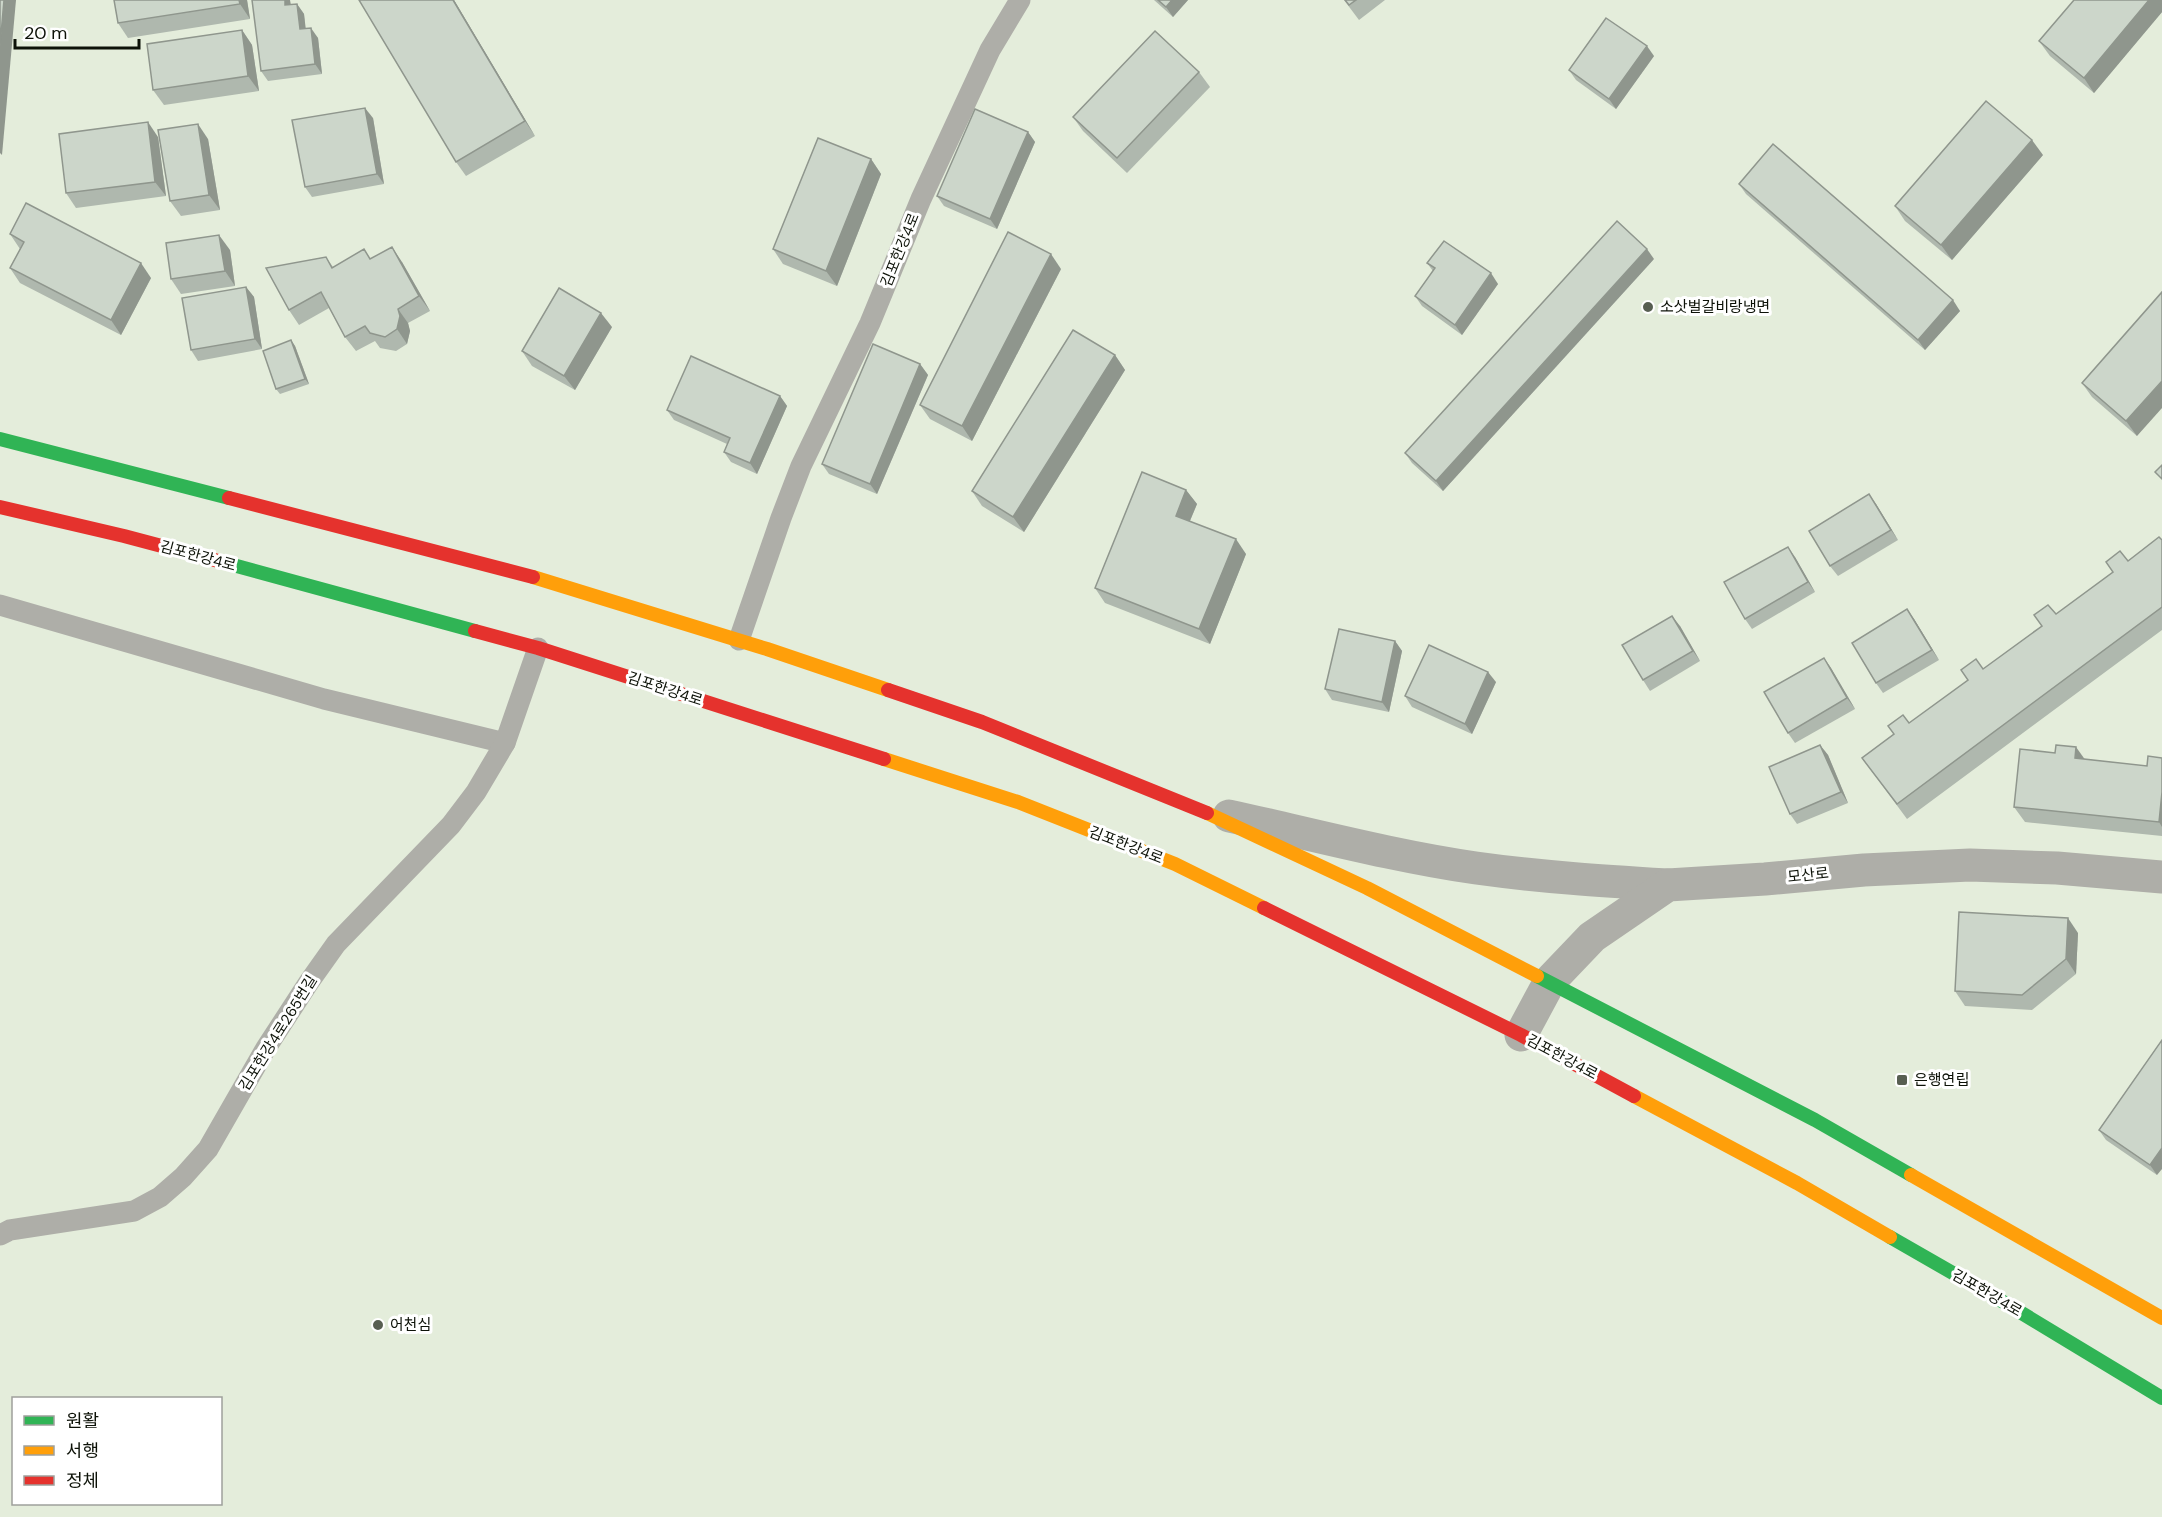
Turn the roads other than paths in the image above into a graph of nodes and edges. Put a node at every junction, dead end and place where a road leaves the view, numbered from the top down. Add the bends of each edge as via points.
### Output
1 (1020, 0) edge
2 (0, 439) edge
3 (0, 507) edge
4 (0, 605) edge
5 (739, 640) junction
6 (538, 648) junction
7 (505, 743) junction
8 (1200, 810) junction
9 (2162, 877) edge
10 (1668, 885) junction
11 (1550, 981) junction
12 (1521, 1035) junction
13 (0, 1235) edge
14 (2162, 1318) edge
15 (2162, 1398) edge

1 - 5 lane, 김포한강4로 via 990,50 921,199 870,323 801,466
2 - 5 street via 545,580
3 - 6 street, 김포한강4로 via 124,536
4 - 7 lane via 324,699
5 - 8 street via 982,722
6 - 7 lane, 김포한강4로265번길
6 - 12 street, 김포한강4로 via 1039,810 1175,864
7 - 13 lane, 김포한강4로265번길 via 451,825 336,944 266,1048 208,1149 183,1177 160,1197 134,1211 10,1230
8 - 10 street, 모산로 via 1474,868
8 - 11 street via 1367,888
9 - 10 street, 모산로 via 1970,865
10 - 11 street via 1592,937
11 - 12 street
11 - 14 street via 1815,1120
12 - 15 street, 김포한강4로 via 1797,1183

